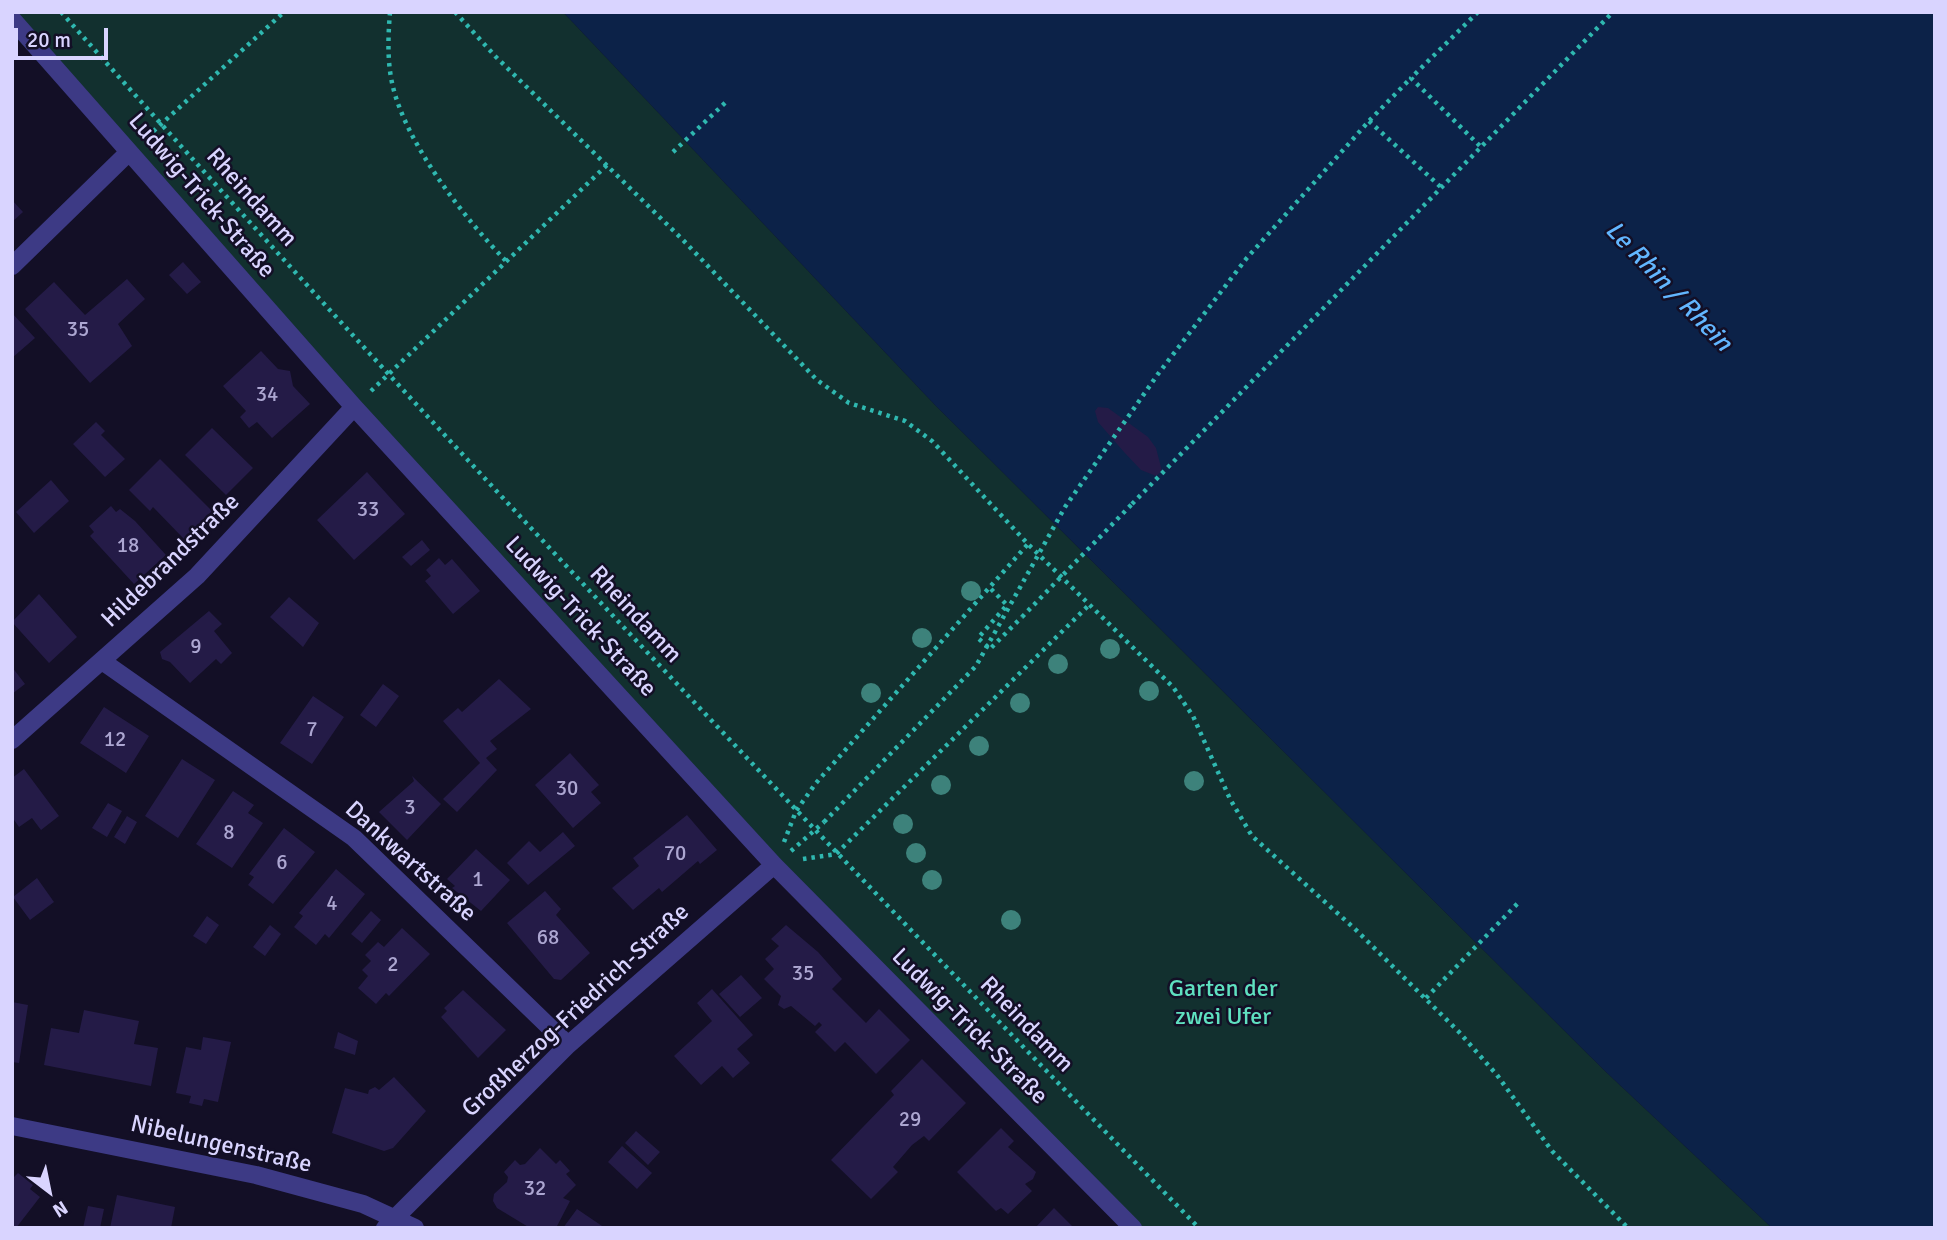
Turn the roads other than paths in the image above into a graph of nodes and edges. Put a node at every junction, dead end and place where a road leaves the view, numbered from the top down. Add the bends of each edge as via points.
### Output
1 (12, 19) edge
2 (136, 146) junction
3 (12, 266) edge
4 (354, 407) junction
5 (102, 661) junction
6 (12, 740) edge
7 (774, 865) junction
8 (568, 1045) junction
9 (12, 1126) edge
10 (390, 1222) edge
11 (415, 1228) edge
12 (1133, 1228) edge

1 - 2 street, Ludwig-Trick-Straße
2 - 3 street
2 - 4 street, Ludwig-Trick-Straße
4 - 5 street, Hildebrandstraße via 197,576
4 - 7 street, Ludwig-Trick-Straße
5 - 6 street, Hildebrandstraße
5 - 8 street, Dankwartstraße via 354,838
7 - 8 street, Großherzog-Friedrich-Straße
7 - 12 street, Ludwig-Trick-Straße
8 - 10 street, Großherzog-Friedrich-Straße
9 - 10 street, Nibelungenstraße via 256,1175 363,1204
10 - 11 street, Nibelungenstraße

